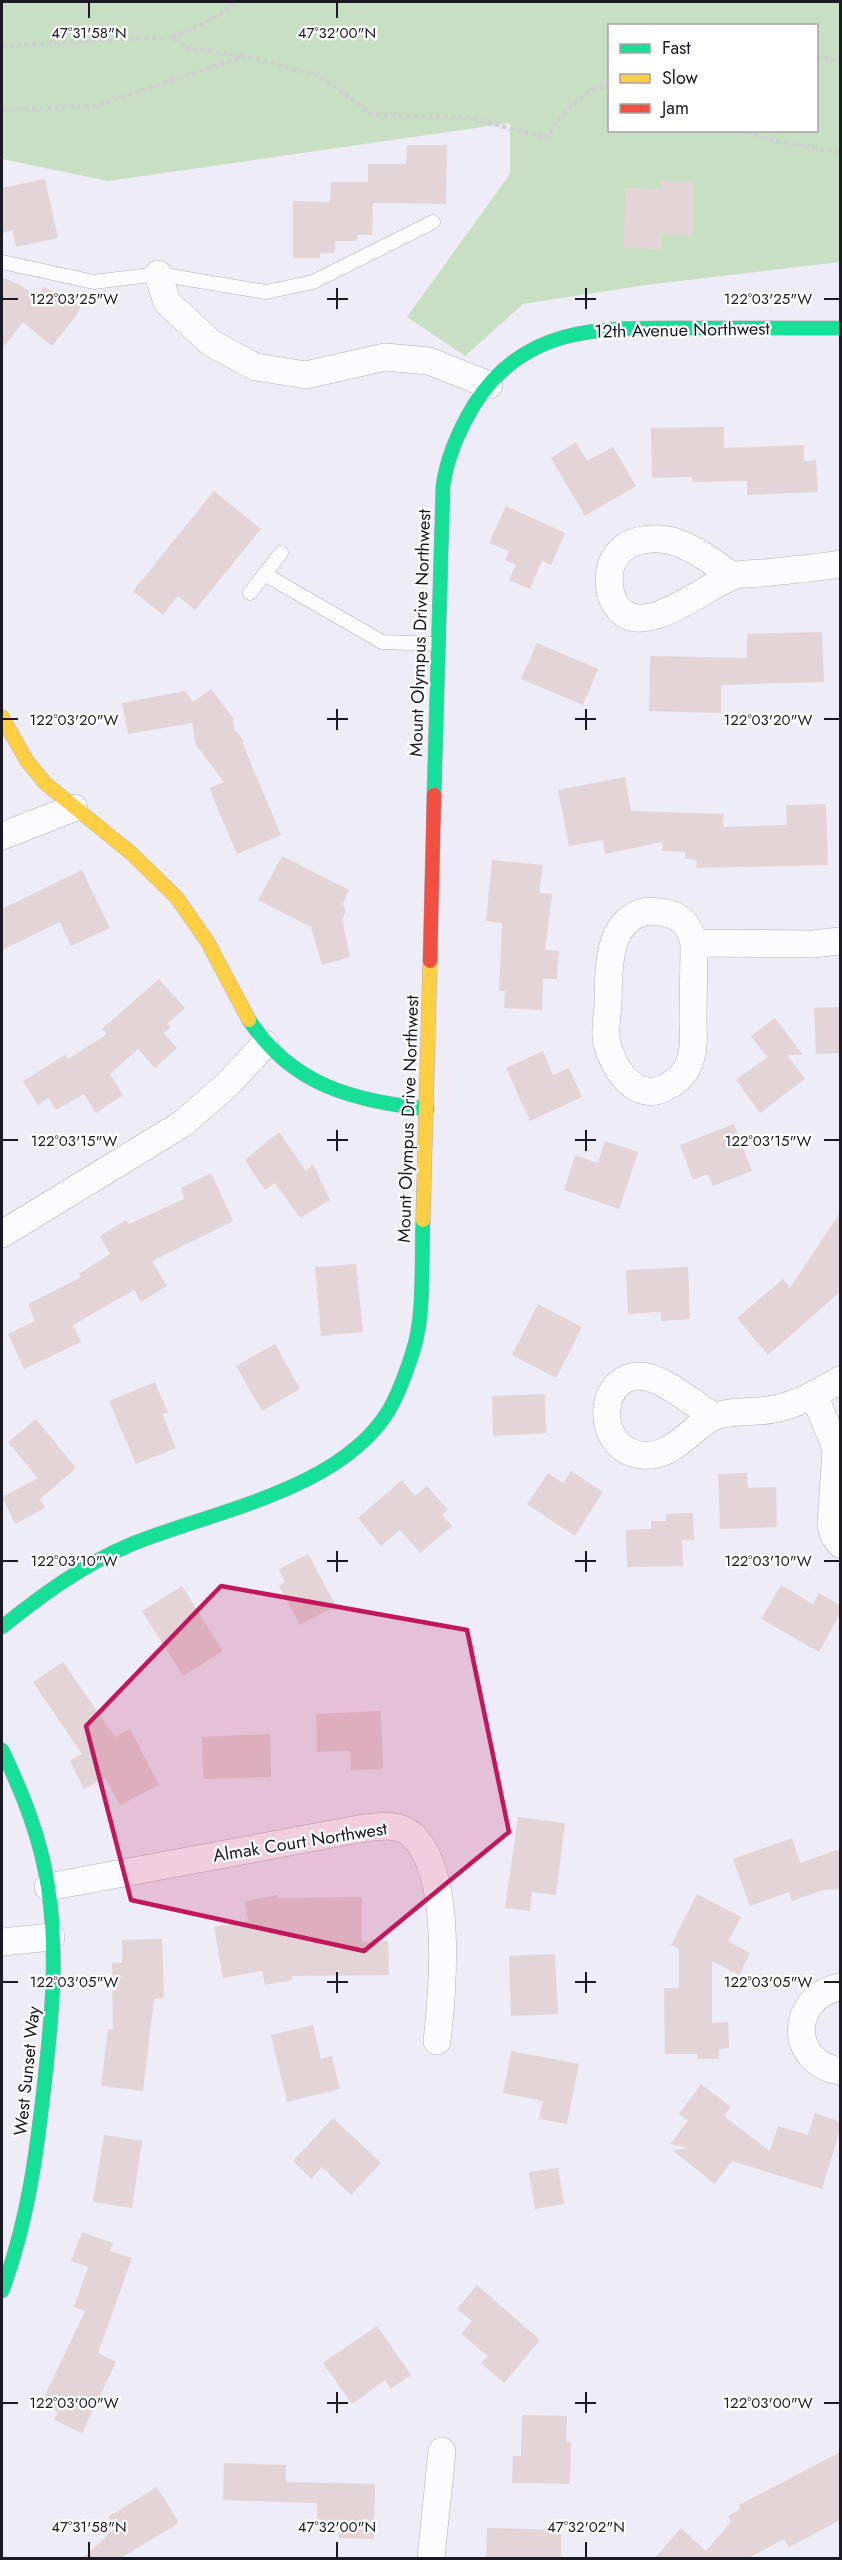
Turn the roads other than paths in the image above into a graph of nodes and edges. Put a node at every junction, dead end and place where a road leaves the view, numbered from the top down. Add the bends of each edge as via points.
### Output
1 (433, 222) dead end
2 (2, 262) edge
3 (158, 274) junction
4 (840, 328) edge
5 (489, 384) junction
6 (281, 553) dead end
7 (840, 564) edge
8 (266, 574) junction
9 (732, 576) dead end
10 (250, 593) dead end
11 (437, 644) junction
12 (2, 717) edge
13 (74, 808) junction
14 (2, 836) edge
15 (840, 941) edge
16 (694, 943) junction
17 (265, 1044) junction
18 (427, 1109) junction
19 (2, 1234) edge
20 (840, 1380) edge
21 (814, 1395) junction
22 (713, 1416) dead end
23 (838, 1450) edge
24 (840, 1544) edge
25 (2, 1627) edge
26 (2, 1750) edge
27 (48, 1887) junction
28 (51, 1938) junction
29 (2, 1942) edge
30 (840, 1987) edge
31 (437, 2040) dead end
32 (840, 2071) edge
33 (2, 2291) edge
34 (442, 2451) dead end
35 (430, 2559) edge

1 - 3 lane via 313,282 267,292
2 - 3 lane via 94,282
3 - 5 street via 167,302 211,343 256,367 306,375 386,357 429,361
4 - 5 street, 12th Avenue Northwest via 609,328 577,333 518,355
5 - 11 street, Mount Olympus Drive Northwest via 458,437 446,471
6 - 8 lane
7 - 9 street
8 - 10 lane
8 - 11 lane via 382,642
11 - 18 street, Mount Olympus Drive Northwest
12 - 13 street via 37,775
13 - 14 street
13 - 17 street via 139,859 195,922
15 - 16 street
16 - 16 street via 691,928 665,911 635,913 615,938 610,959 606,1042 620,1072 642,1091 658,1092 687,1072 692,1054
17 - 18 street via 290,1067 333,1088 398,1106
17 - 19 street via 182,1125
18 - 25 street, Mount Olympus Drive Northwest via 420,1313 414,1349 389,1410 367,1438 307,1481 120,1550 50,1588
20 - 21 street
21 - 22 street via 772,1410
21 - 23 street
23 - 24 street via 831,1525
26 - 27 street, West Sunset Way via 30,1820
27 - 28 street, West Sunset Way
27 - 31 street, Almak Court Northwest via 364,1828 398,1827 419,1844 434,1876 442,1935
28 - 29 street
28 - 33 street, West Sunset Way via 52,2012 32,2188 20,2243
30 - 32 street via 829,1989 808,2005 801,2030 810,2055 819,2064
34 - 35 street

